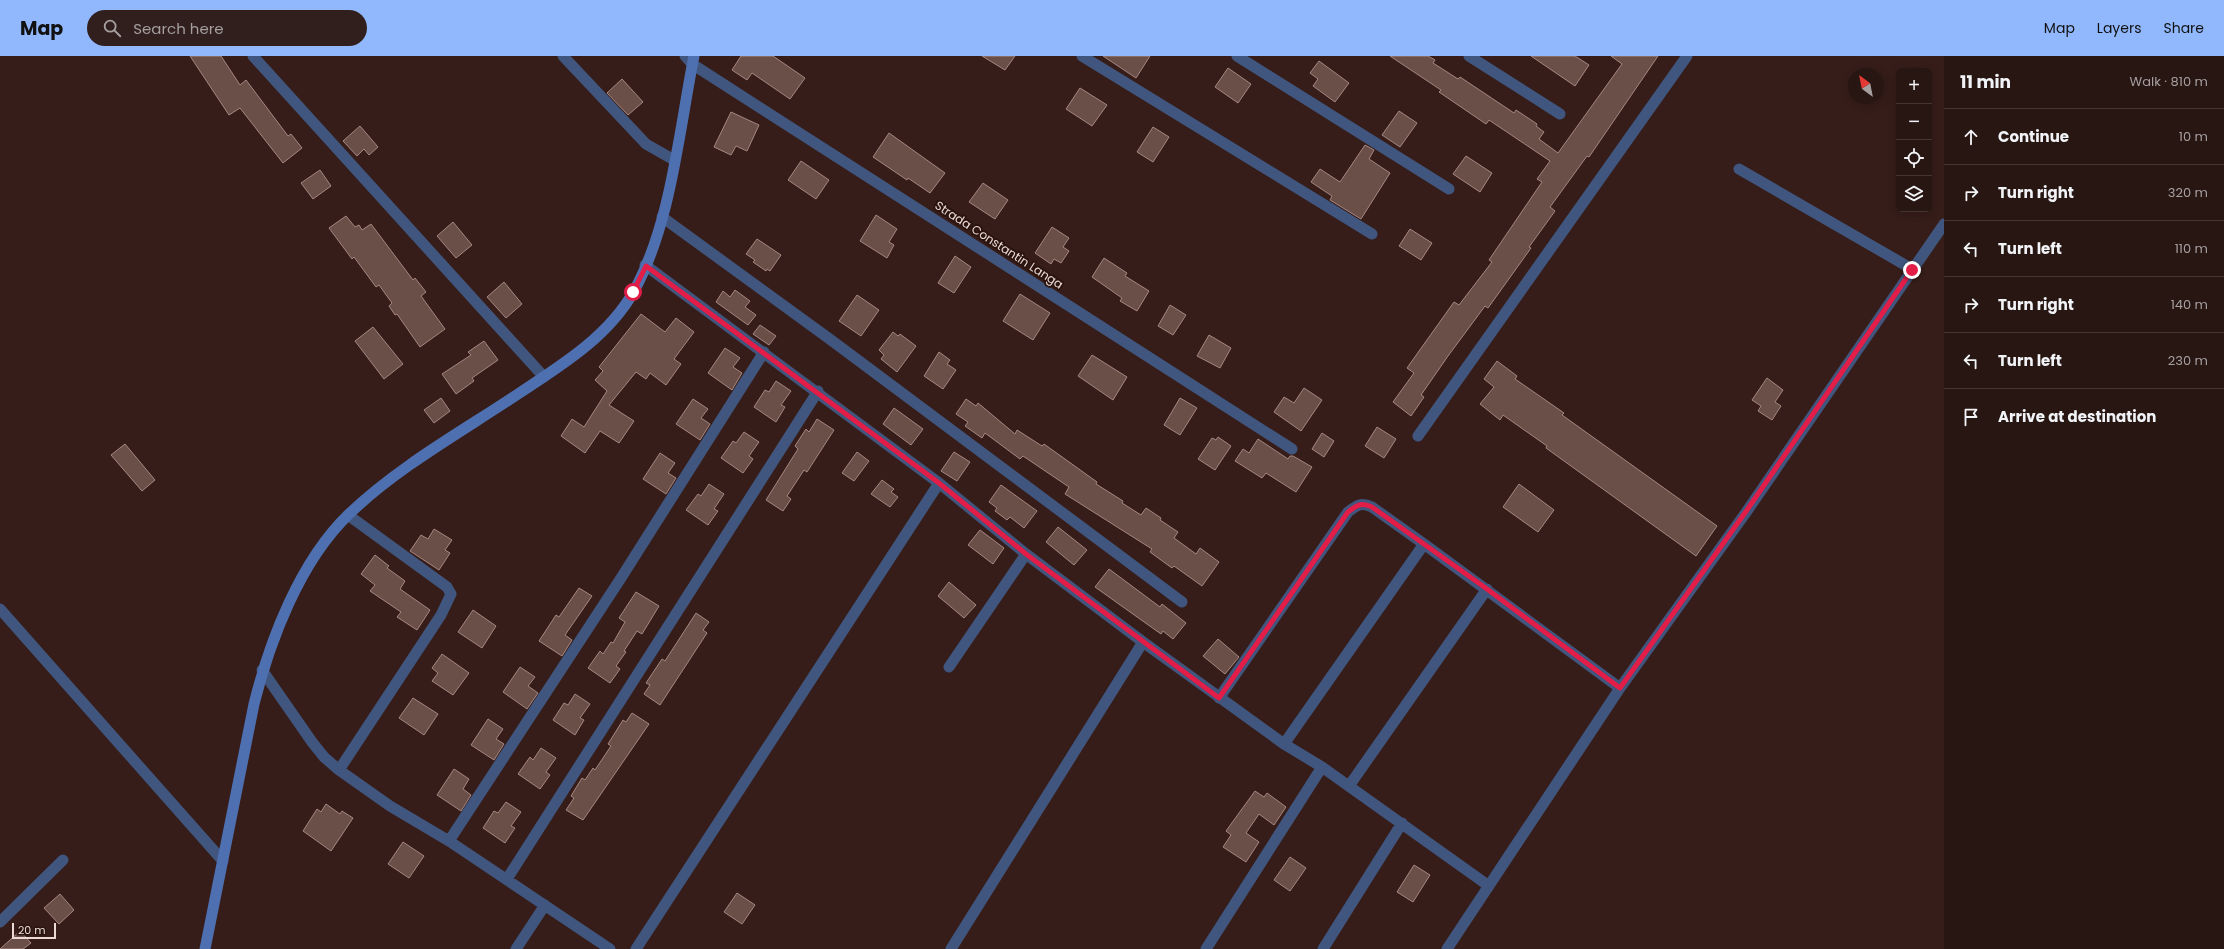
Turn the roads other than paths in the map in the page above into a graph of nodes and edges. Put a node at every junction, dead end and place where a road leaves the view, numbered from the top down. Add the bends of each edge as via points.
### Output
1 (253, 56) edge
2 (563, 56) edge
3 (1082, 56) edge
4 (1237, 56) edge
5 (1470, 56) edge
6 (1687, 56) edge
7 (690, 59) edge
8 (1560, 114) dead end
9 (674, 160) junction
10 (1739, 169) dead end
11 (1449, 188) dead end
12 (662, 217) junction
13 (1944, 224) edge
14 (1372, 234) dead end
15 (646, 266) junction
16 (1912, 270) junction
17 (764, 352) junction
18 (544, 377) junction
19 (818, 391) junction
20 (1418, 436) dead end
21 (1292, 449) dead end
22 (939, 483) junction
23 (348, 515) junction
24 (1424, 544) junction
25 (1026, 554) junction
26 (1487, 589) junction
27 (1182, 602) dead end
28 (0, 609) edge
29 (1144, 642) junction
30 (949, 667) dead end
31 (262, 670) junction
32 (1620, 688) junction
33 (1219, 698) junction
34 (1284, 744) junction
35 (1322, 766) junction
36 (339, 770) junction
37 (1349, 786) junction
38 (1402, 823) junction
39 (449, 841) junction
40 (63, 860) dead end
41 (223, 861) junction
42 (507, 879) junction
43 (1489, 886) junction
44 (545, 905) junction
45 (0, 922) edge
46 (205, 949) edge
47 (516, 949) edge
48 (610, 949) edge
49 (636, 949) edge
50 (951, 949) edge
51 (1206, 949) edge
52 (1322, 949) edge
53 (1447, 949) edge

1 - 18 street
2 - 9 street via 646,144
3 - 14 street
4 - 11 street
5 - 8 street
6 - 20 street
7 - 9 main road
7 - 21 street, Strada Constantin Langa
9 - 12 main road
10 - 16 street
12 - 15 main road
12 - 27 street via 825,335
13 - 16 street
15 - 17 street
15 - 18 main road via 633,292 614,319 582,350
16 - 32 street via 1747,510
17 - 19 street
17 - 39 street via 621,578
18 - 23 main road via 393,476
19 - 22 street
19 - 42 street
22 - 25 street
22 - 49 street
23 - 31 main road via 324,544 297,588
23 - 36 street via 447,587 451,594 441,615
24 - 26 street
24 - 33 street via 1372,507 1363,503 1357,505 1348,512
24 - 34 street
25 - 29 street
25 - 30 street
26 - 32 street
26 - 37 street
28 - 41 street
29 - 33 street
29 - 50 street
31 - 36 street via 312,742
31 - 41 main road
32 - 43 street
33 - 34 street
34 - 35 street
35 - 37 street
35 - 51 street
36 - 39 street via 390,806
37 - 38 street
38 - 43 street
38 - 52 street
39 - 42 street
40 - 45 street
41 - 46 main road
42 - 44 street
43 - 53 street
44 - 47 street
44 - 48 street

